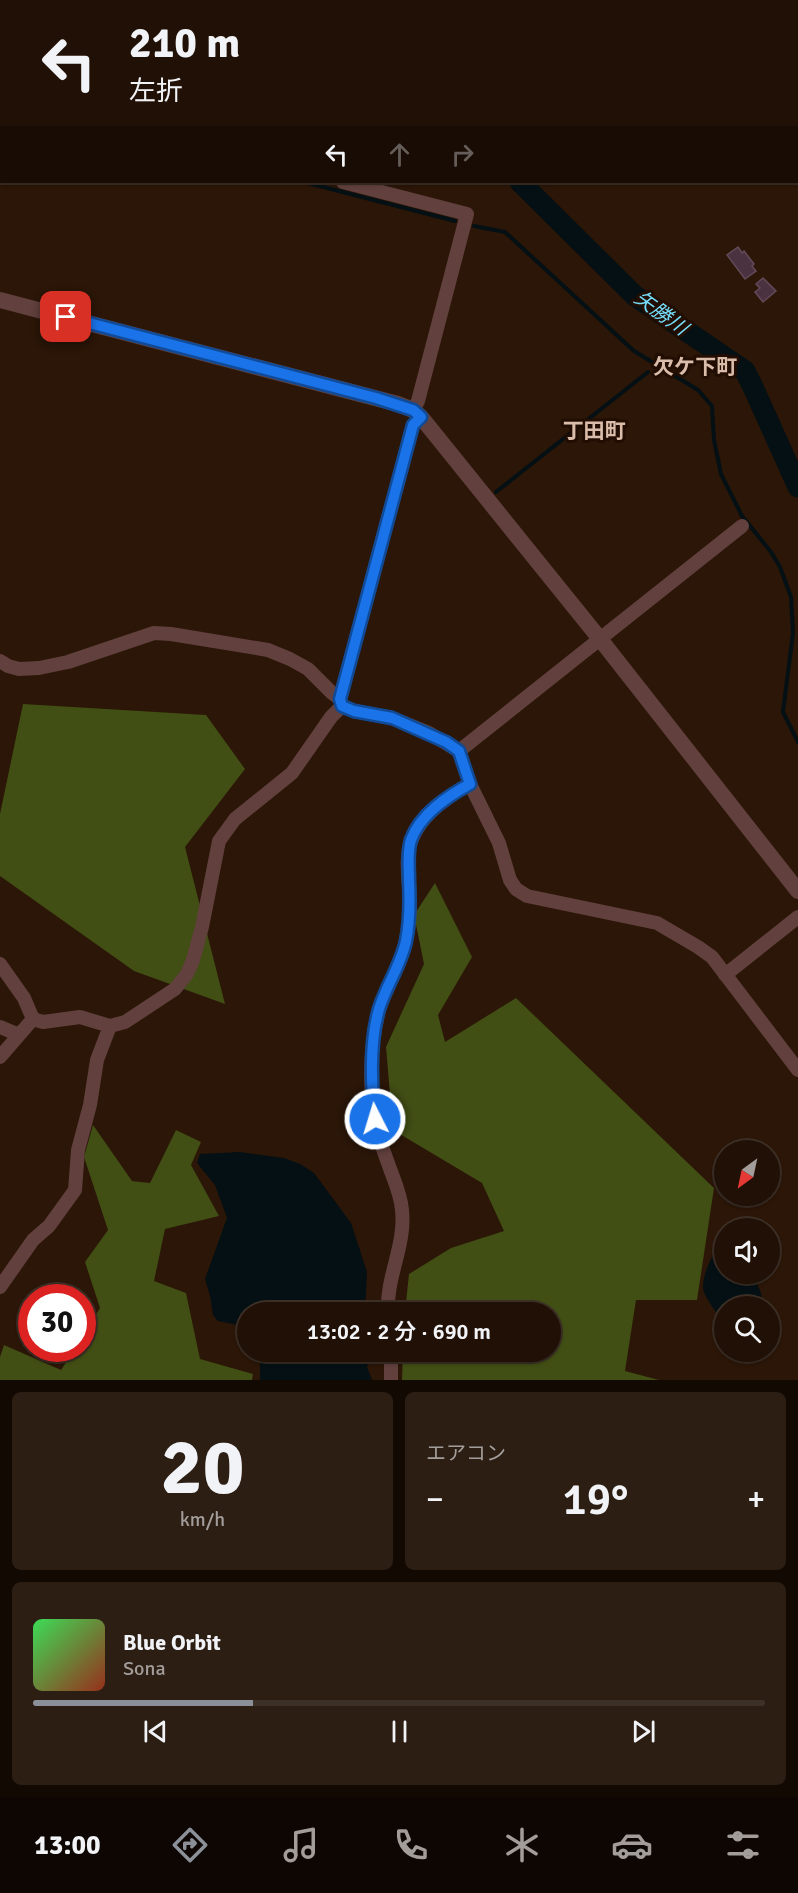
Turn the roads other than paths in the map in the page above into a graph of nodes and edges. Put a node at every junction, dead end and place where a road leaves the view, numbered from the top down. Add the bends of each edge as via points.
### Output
1 (347, 183) edge
2 (0, 300) edge
3 (417, 413) junction
4 (742, 526) dead end
5 (600, 639) junction
6 (0, 661) edge
7 (341, 702) junction
8 (459, 751) junction
9 (470, 784) junction
10 (798, 891) edge
11 (798, 917) edge
12 (0, 964) edge
13 (725, 975) junction
14 (33, 1019) junction
15 (0, 1026) edge
16 (110, 1026) junction
17 (19, 1035) junction
18 (0, 1057) edge
19 (798, 1070) edge
20 (0, 1287) edge
21 (387, 1302) edge
22 (391, 1362) edge
23 (391, 1380) edge

1 - 3 street via 467,214
2 - 3 street via 354,392
3 - 5 street
3 - 7 street
4 - 5 street
5 - 8 street
5 - 10 street
6 - 7 street via 19,669 39,668 154,633 171,634 268,650 290,658 308,669
7 - 8 street via 354,711 392,718 429,733
7 - 16 street via 292,773 235,819 219,841 193,960 175,990 125,1022
8 - 9 street
9 - 13 street via 516,889 527,896 657,923 698,946
9 - 21 street via 430,812 411,840 406,941 375,1029 375,1119 402,1208
11 - 13 street
12 - 14 street via 24,998
13 - 19 street
14 - 16 street via 43,1022 80,1017
14 - 17 street
15 - 17 street
16 - 20 street via 97,1060 78,1150 75,1191
17 - 18 street
22 - 23 street

